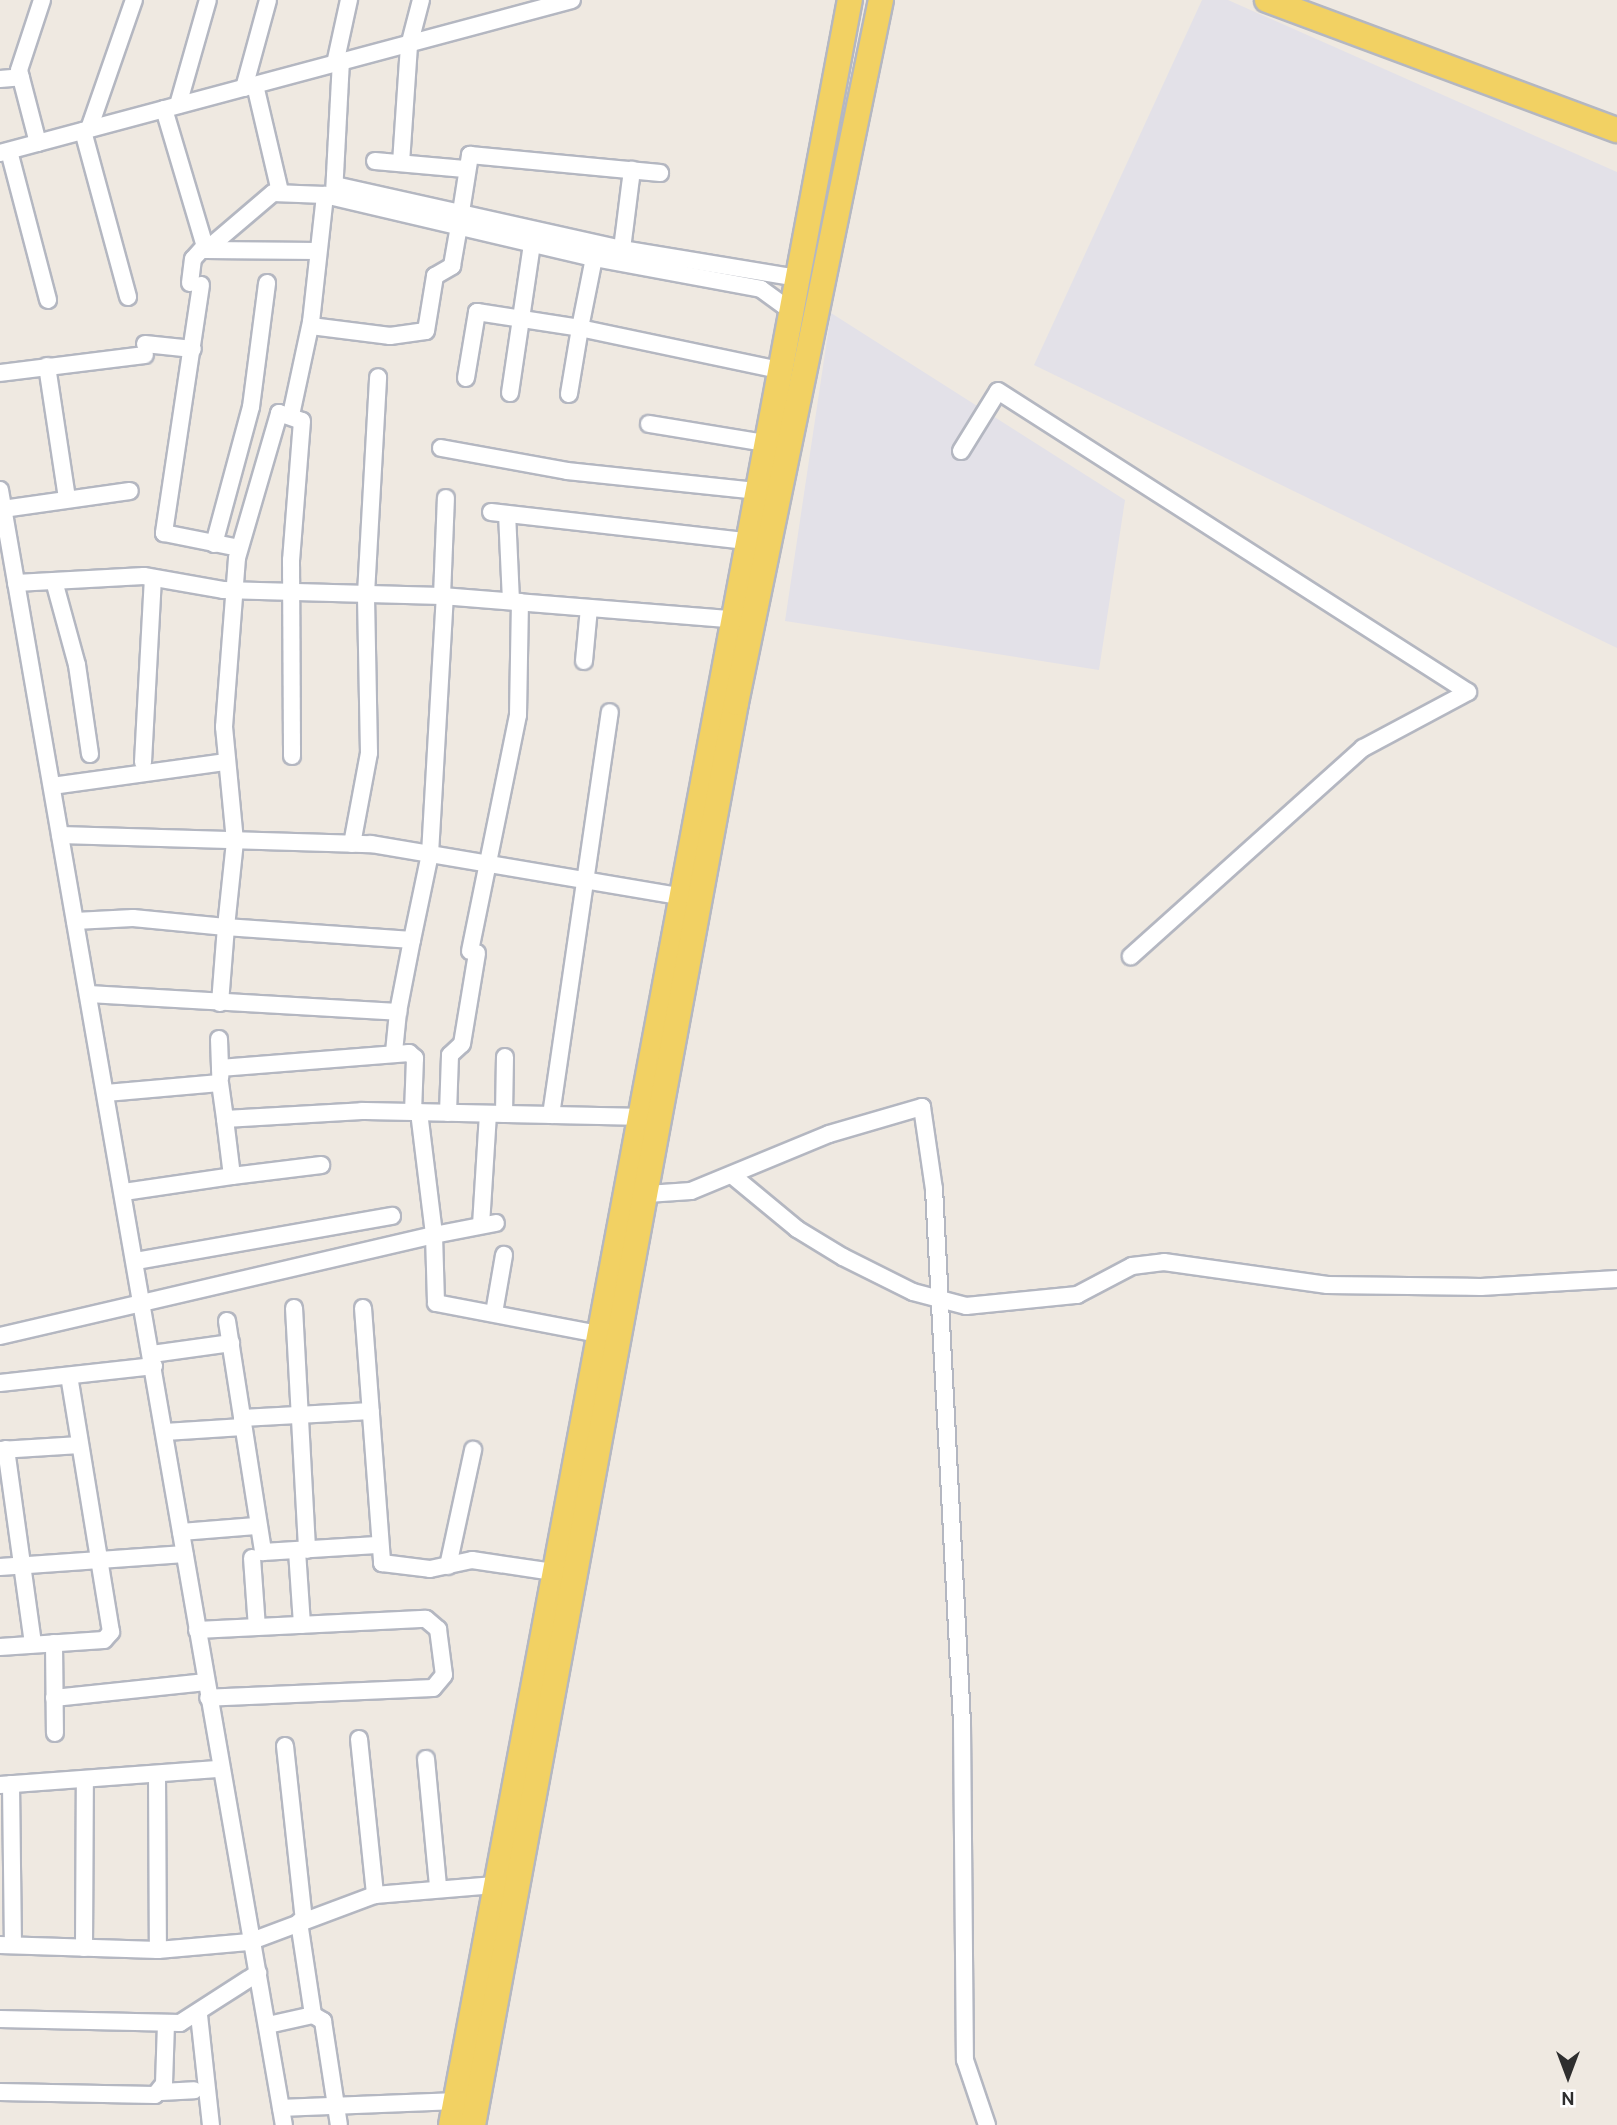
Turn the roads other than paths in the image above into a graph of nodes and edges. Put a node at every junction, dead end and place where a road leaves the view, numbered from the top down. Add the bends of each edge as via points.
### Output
1 (42, 0) edge
2 (134, 0) edge
3 (208, 0) edge
4 (268, 0) edge
5 (349, 0) edge
6 (421, 0) edge
7 (572, 0) edge
8 (850, 0) edge
9 (881, 0) edge
10 (1267, 0) edge
11 (1306, 0) edge
12 (409, 46) junction
13 (338, 63) junction
14 (21, 77) junction
15 (0, 79) edge
16 (249, 86) junction
17 (171, 107) junction
18 (1617, 120) edge
19 (86, 130) junction
20 (1617, 130) edge
21 (38, 143) junction
22 (5, 152) edge
23 (374, 161) dead end
24 (401, 163) junction
25 (465, 169) junction
26 (632, 170) junction
27 (660, 173) dead end
28 (280, 192) junction
29 (331, 192) junction
30 (453, 217) junction
31 (532, 244) junction
32 (204, 249) junction
33 (622, 249) junction
34 (318, 251) junction
35 (594, 258) junction
36 (796, 278) junction
37 (267, 283) dead end
38 (128, 297) dead end
39 (48, 300) dead end
40 (790, 310) junction
41 (521, 320) junction
42 (310, 326) junction
43 (580, 328) junction
44 (193, 349) junction
45 (47, 366) junction
46 (779, 370) junction
47 (0, 373) edge
48 (378, 377) dead end
49 (466, 378) dead end
50 (510, 393) dead end
51 (569, 394) dead end
52 (251, 407) junction
53 (285, 414) junction
54 (649, 424) dead end
55 (765, 443) junction
56 (440, 448) dead end
57 (961, 451) dead end
58 (0, 490) edge
59 (130, 491) dead end
60 (756, 491) junction
61 (446, 498) dead end
62 (66, 499) junction
63 (3, 509) junction
64 (746, 541) junction
65 (214, 544) junction
66 (239, 548) junction
67 (153, 578) junction
68 (54, 581) junction
69 (16, 583) junction
70 (234, 591) junction
71 (290, 592) junction
72 (366, 594) junction
73 (443, 596) junction
74 (520, 602) junction
75 (589, 608) junction
76 (731, 619) junction
77 (584, 662) dead end
78 (610, 712) dead end
79 (90, 754) dead end
80 (292, 756) dead end
81 (143, 762) dead end
82 (226, 762) junction
83 (52, 786) junction
84 (60, 835) junction
85 (234, 841) junction
86 (352, 844) junction
87 (430, 854) junction
88 (486, 864) junction
89 (587, 880) junction
90 (679, 896) junction
91 (75, 921) junction
92 (226, 927) junction
93 (411, 940) junction
94 (1130, 956) dead end
95 (89, 993) junction
96 (220, 1003) junction
97 (398, 1012) junction
98 (219, 1039) dead end
99 (394, 1052) junction
100 (505, 1057) dead end
101 (220, 1075) junction
102 (106, 1094) junction
103 (416, 1112) junction
104 (448, 1113) junction
105 (496, 1114) junction
106 (551, 1115) junction
107 (638, 1117) junction
108 (225, 1119) junction
109 (321, 1166) dead end
110 (232, 1176) junction
111 (733, 1176) junction
112 (124, 1192) junction
113 (647, 1194) junction
114 (392, 1216) dead end
115 (434, 1235) junction
116 (504, 1255) dead end
117 (136, 1261) junction
118 (1617, 1279) edge
119 (144, 1301) junction
120 (940, 1303) junction
121 (294, 1308) dead end
122 (363, 1308) dead end
123 (494, 1313) junction
124 (227, 1321) dead end
125 (599, 1334) junction
126 (0, 1336) edge
127 (231, 1343) junction
128 (153, 1360) junction
129 (69, 1377) junction
130 (0, 1383) edge
131 (371, 1411) junction
132 (301, 1415) junction
133 (243, 1422) junction
134 (165, 1433) junction
135 (80, 1445) junction
136 (3, 1450) edge
137 (473, 1450) dead end
138 (256, 1526) junction
139 (181, 1532) junction
140 (377, 1545) junction
141 (302, 1551) junction
142 (185, 1554) junction
143 (252, 1558) dead end
144 (100, 1564) junction
145 (23, 1566) junction
146 (449, 1566) junction
147 (0, 1567) edge
148 (553, 1572) junction
149 (302, 1625) junction
150 (257, 1627) junction
151 (197, 1630) junction
152 (54, 1643) junction
153 (33, 1644) junction
154 (0, 1647) edge
155 (207, 1690) junction
156 (54, 1698) junction
157 (55, 1733) dead end
158 (359, 1739) dead end
159 (285, 1746) dead end
160 (426, 1759) dead end
161 (220, 1769) junction
162 (157, 1774) junction
163 (85, 1779) junction
164 (6, 1785) edge
165 (495, 1885) junction
166 (438, 1887) junction
167 (375, 1895) junction
168 (302, 1921) junction
169 (249, 1942) junction
170 (7, 1945) edge
171 (84, 1948) junction
172 (158, 1950) junction
173 (258, 1973) junction
174 (199, 2015) junction
175 (313, 2015) junction
176 (0, 2019) edge
177 (166, 2023) junction
178 (268, 2025) junction
179 (194, 2090) dead end
180 (0, 2092) edge
181 (161, 2092) junction
182 (339, 2106) junction
183 (281, 2108) junction
184 (453, 2113) edge
185 (211, 2125) edge
186 (284, 2125) edge
187 (340, 2125) edge
188 (473, 2125) edge
189 (987, 2125) edge

1 - 14 street
2 - 19 street
3 - 17 street
4 - 16 street
5 - 13 street
6 - 12 street
7 - 12 street
8 - 36 main road
9 - 113 main road via 799,379
10 - 20 main road
11 - 18 main road
12 - 13 street
12 - 24 street
13 - 16 street
13 - 29 street
14 - 15 street
14 - 21 street
16 - 17 street
16 - 28 street
17 - 19 street
17 - 32 street
19 - 21 street
19 - 38 street
21 - 22 street
22 - 39 street
23 - 24 street
24 - 25 street
25 - 26 street via 476,154
25 - 30 street
26 - 27 street
26 - 33 street
28 - 29 street
28 - 32 street
29 - 30 street
29 - 34 street
30 - 31 street
30 - 33 street
30 - 42 street via 452,266 435,276 426,331 390,336
31 - 35 street
31 - 41 street
32 - 34 street
32 - 44 street via 193,259
33 - 36 street
34 - 42 street
35 - 40 street via 761,289
35 - 43 street
36 - 40 main road
37 - 52 street
40 - 46 main road
41 - 43 street
41 - 49 street via 477,312
41 - 50 street
42 - 53 street
43 - 46 street
43 - 51 street
44 - 45 street via 145,349
44 - 65 street via 163,521 167,537
45 - 47 street
45 - 62 street
46 - 55 main road
48 - 72 street
52 - 53 street
52 - 65 street
53 - 66 street
53 - 71 street via 302,421
54 - 55 street
55 - 60 main road
56 - 60 street via 566,471
57 - 94 street via 998,391 1468,692 1363,748
58 - 63 street
59 - 62 street
60 - 64 main road
61 - 73 street
62 - 63 street
63 - 69 street
64 - 74 street via 499,513 512,601
64 - 76 main road
65 - 66 street
66 - 70 street
67 - 68 street
67 - 70 street
67 - 81 street
68 - 69 street
68 - 79 street via 77,665
69 - 83 street
70 - 71 street
70 - 82 street
71 - 72 street
71 - 80 street
72 - 73 street
72 - 86 street via 369,753
73 - 74 street
73 - 87 street
74 - 75 street
74 - 88 street via 512,765
75 - 76 street
75 - 77 street
76 - 90 main road
78 - 89 street
82 - 83 street
82 - 85 street
83 - 84 street
84 - 85 street
84 - 91 street
85 - 86 street
85 - 92 street
86 - 87 street
87 - 88 street
87 - 93 street
88 - 89 street
88 - 104 street via 462,1044 450,1055
89 - 90 street
89 - 106 street
90 - 107 main road
91 - 92 street via 133,918
91 - 95 street
92 - 93 street
92 - 96 street
93 - 97 street
95 - 96 street
95 - 102 street
96 - 97 street
97 - 99 street
98 - 101 street
99 - 101 street
99 - 103 street via 415,1058
100 - 105 street
101 - 102 street
101 - 108 street
102 - 112 street
103 - 104 street
103 - 108 street
103 - 115 street
104 - 105 street
105 - 106 street
105 - 115 street via 488,1224
106 - 107 street
107 - 125 main road
108 - 110 street
109 - 110 street
110 - 112 street
111 - 113 street via 691,1191
111 - 120 street via 797,1229
111 - 120 street via 829,1133 922,1107
112 - 117 street
113 - 188 main road
114 - 117 street
115 - 119 street
115 - 123 street via 436,1303
116 - 123 street
117 - 119 street
118 - 120 street via 1481,1287 1327,1285 1164,1262 1132,1266 1077,1295 1046,1301
119 - 126 street
119 - 128 street
120 - 189 street via 962,1724 965,2060
121 - 132 street
122 - 131 street
123 - 125 street
124 - 127 street
125 - 148 main road
127 - 128 street
127 - 133 street
128 - 129 street
128 - 134 street
129 - 130 street
129 - 135 street
131 - 132 street
131 - 140 street
132 - 133 street
132 - 141 street
133 - 134 street
133 - 138 street
134 - 139 street
135 - 136 street
135 - 144 street
136 - 145 street
137 - 146 street
138 - 139 street
138 - 141 street via 262,1552
139 - 142 street
140 - 141 street
140 - 146 street via 378,1557 391,1566
141 - 149 street
142 - 144 street
142 - 151 street
143 - 150 street
144 - 145 street
144 - 152 street via 110,1637
145 - 147 street
145 - 153 street
146 - 148 street via 472,1560
148 - 165 main road
149 - 150 street
149 - 155 street via 434,1622 442,1684
150 - 151 street
151 - 155 street
152 - 153 street
152 - 156 street
153 - 154 street
155 - 156 street
155 - 161 street
156 - 157 street
158 - 167 street
159 - 168 street
160 - 166 street
161 - 162 street
161 - 169 street
162 - 163 street
162 - 172 street
163 - 164 street
163 - 171 street
164 - 170 street
165 - 166 street
165 - 184 main road
166 - 167 street
167 - 168 street
168 - 169 street
168 - 175 street
169 - 172 street
169 - 173 street
170 - 171 street
171 - 172 street
173 - 174 street via 213,1997
173 - 178 street
174 - 177 street
174 - 185 street
175 - 178 street
175 - 182 street via 323,2021
176 - 177 street
177 - 181 street
178 - 183 street
179 - 181 street
180 - 181 street
182 - 183 street
182 - 184 street
182 - 187 street
183 - 186 street

